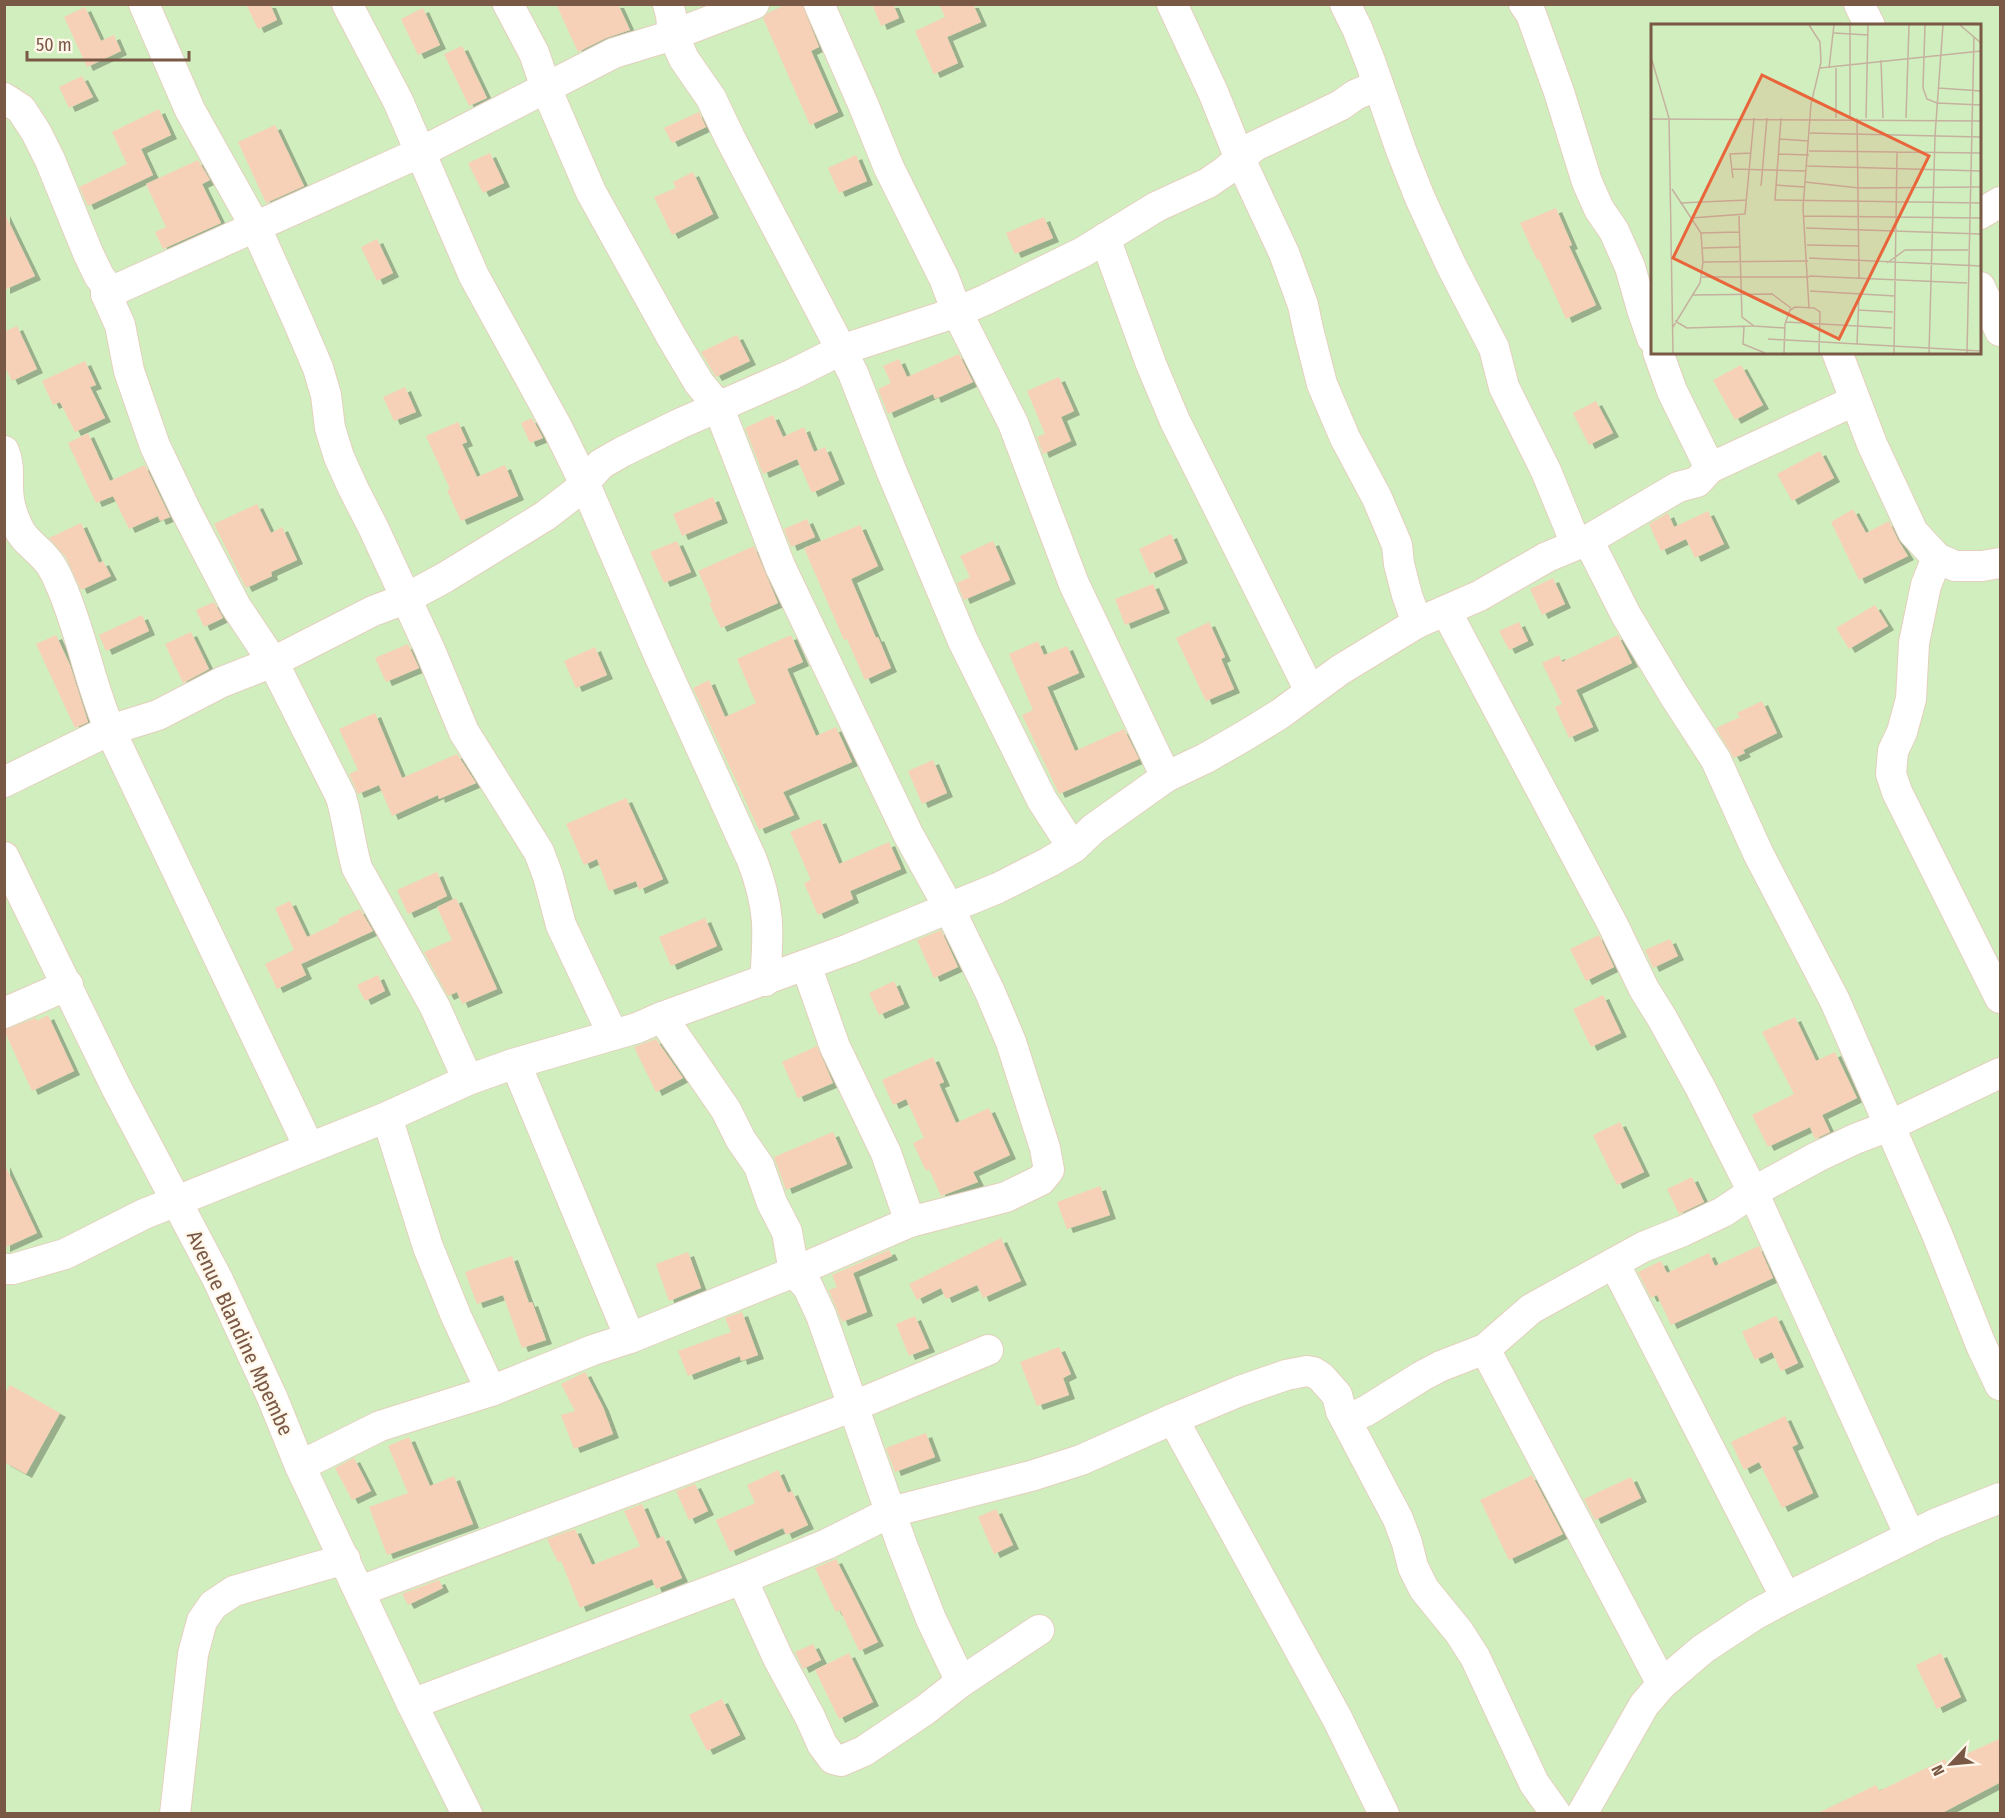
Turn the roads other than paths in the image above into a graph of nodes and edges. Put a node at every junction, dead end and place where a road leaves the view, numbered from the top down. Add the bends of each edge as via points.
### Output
1 (144, 4) edge
2 (347, 4) edge
3 (508, 4) edge
4 (668, 4) edge
5 (754, 4) edge
6 (819, 4) edge
7 (1172, 4) edge
8 (1345, 4) edge
9 (1859, 4) edge
10 (1536, 8) edge
11 (1869, 24) edge
12 (673, 35) junction
13 (1378, 85) junction
14 (546, 88) junction
15 (4, 98) edge
16 (419, 153) junction
17 (1240, 159) junction
18 (2001, 202) edge
19 (1981, 213) edge
20 (256, 228) junction
21 (1105, 238) junction
22 (1981, 289) edge
23 (106, 294) junction
24 (957, 312) junction
25 (2001, 331) edge
26 (1651, 333) edge
27 (841, 350) junction
28 (1659, 354) edge
29 (1838, 354) edge
30 (1854, 401) junction
31 (718, 406) junction
32 (4, 451) edge
33 (1710, 468) junction
34 (584, 482) junction
35 (1582, 542) junction
36 (1937, 558) junction
37 (2001, 563) edge
38 (405, 599) junction
39 (1446, 611) junction
40 (1417, 623) junction
41 (273, 662) junction
42 (1310, 691) junction
43 (110, 730) junction
44 (1166, 777) junction
45 (4, 782) edge
46 (1073, 848) junction
47 (5, 861) edge
48 (949, 909) junction
49 (806, 965) junction
50 (765, 981) junction
51 (68, 985) junction
52 (2001, 998) edge
53 (4, 1012) edge
54 (662, 1017) junction
55 (613, 1035) junction
56 (513, 1064) junction
57 (2001, 1073) edge
58 (468, 1080) junction
59 (387, 1117) junction
60 (1889, 1126) junction
61 (309, 1147) junction
62 (1753, 1192) junction
63 (176, 1200) junction
64 (910, 1222) junction
65 (1614, 1263) junction
66 (4, 1269) edge
67 (794, 1272) junction
68 (630, 1338) junction
69 (1485, 1349) junction
70 (988, 1350) dead end
71 (2001, 1385) edge
72 (491, 1391) junction
73 (854, 1406) junction
74 (1173, 1419) junction
75 (1347, 1420) junction
76 (300, 1466) junction
77 (2001, 1498) edge
78 (891, 1512) junction
79 (1910, 1536) junction
80 (345, 1560) junction
81 (742, 1579) junction
82 (360, 1591) junction
83 (1786, 1598) junction
84 (1039, 1630) dead end
85 (961, 1682) junction
86 (1662, 1683) junction
87 (412, 1704) junction
88 (176, 1814) edge
89 (467, 1814) edge
90 (1384, 1814) edge
91 (1556, 1814) edge
92 (1582, 1814) edge

1 - 20 street via 189,110
2 - 16 street via 398,101
3 - 14 street via 534,52
4 - 12 street
5 - 12 street
6 - 24 street via 889,168
7 - 17 street
8 - 13 street
9 - 11 street
10 - 26 street via 1587,182 1630,267
12 - 14 street via 614,53
12 - 27 street via 711,98
13 - 17 street via 1255,146
13 - 35 street via 1420,198 1494,348 1504,387
14 - 16 street
14 - 31 street via 591,192 699,383
15 - 23 street via 21,109 41,141 88,253 106,285
16 - 20 street
16 - 34 street via 474,276
17 - 21 street via 1208,183 1156,207
17 - 40 street via 1296,284 1322,384 1397,545
18 - 19 street
20 - 23 street
20 - 38 street via 318,368 339,457
21 - 24 street
21 - 42 street via 1175,421
22 - 25 street
23 - 41 street via 120,325 129,371 155,446 235,605
24 - 27 street
24 - 44 street via 1013,423 1074,584
27 - 31 street
27 - 46 street via 963,641 1042,800
28 - 33 street via 1672,391
29 - 30 street
30 - 33 street
30 - 36 street via 1913,532
31 - 34 street via 615,456
31 - 48 street via 780,566 908,834
32 - 43 street via 9,463 11,509 18,529 46,559 58,579
33 - 35 street via 1697,482 1678,487
34 - 38 street via 546,516
34 - 50 street via 752,860 762,888 768,926
35 - 39 street
35 - 60 street via 1716,760 1758,853 1835,1001
36 - 37 street via 1955,566
36 - 52 street via 1926,585 1914,643 1911,699 1893,751 1891,774
38 - 41 street
38 - 55 street via 464,732 539,852 561,925
39 - 40 street
39 - 62 street
40 - 42 street
41 - 43 street via 222,682 158,715
41 - 58 street via 341,797 357,868 435,1007
42 - 44 street via 1246,735
43 - 45 street
43 - 61 street
44 - 46 street
46 - 48 street
47 - 51 street, Avenue Blandine Mpembe
48 - 49 street
48 - 64 street via 1011,1042 1049,1170 1041,1180 1006,1197
49 - 50 street
49 - 64 street via 835,1047 886,1153
50 - 54 street
51 - 53 street
51 - 63 street, Avenue Blandine Mpembe
54 - 55 street
54 - 67 street via 759,1166 787,1232
55 - 56 street
56 - 58 street
56 - 68 street
57 - 60 street
58 - 59 street
59 - 61 street
59 - 72 street via 428,1247
60 - 62 street via 1817,1157
60 - 71 street
61 - 63 street
62 - 65 street via 1723,1212
62 - 79 street
63 - 66 street via 64,1254
63 - 76 street, Avenue Blandine Mpembe via 218,1280
64 - 67 street
65 - 69 street via 1531,1309
65 - 83 street
67 - 68 street
67 - 73 street via 808,1287
68 - 72 street
69 - 75 street via 1441,1366
69 - 86 street
70 - 73 street
72 - 76 street via 380,1426
73 - 78 street
73 - 82 street
74 - 75 street via 1267,1381 1307,1371 1328,1383
74 - 78 street via 1081,1461
74 - 90 street via 1337,1718
75 - 91 street via 1398,1519 1424,1589 1475,1657 1534,1783
76 - 80 street, Avenue Blandine Mpembe
77 - 79 street
78 - 81 street
78 - 85 street via 928,1611
79 - 83 street
80 - 82 street, Avenue Blandine Mpembe
80 - 88 street via 234,1591 213,1605 202,1621 194,1654
81 - 85 street via 778,1658 833,1759 841,1761 864,1751
81 - 87 street
82 - 87 street, Avenue Blandine Mpembe
83 - 86 street via 1703,1649
84 - 85 street
86 - 92 street via 1644,1706
87 - 89 street, Avenue Blandine Mpembe

